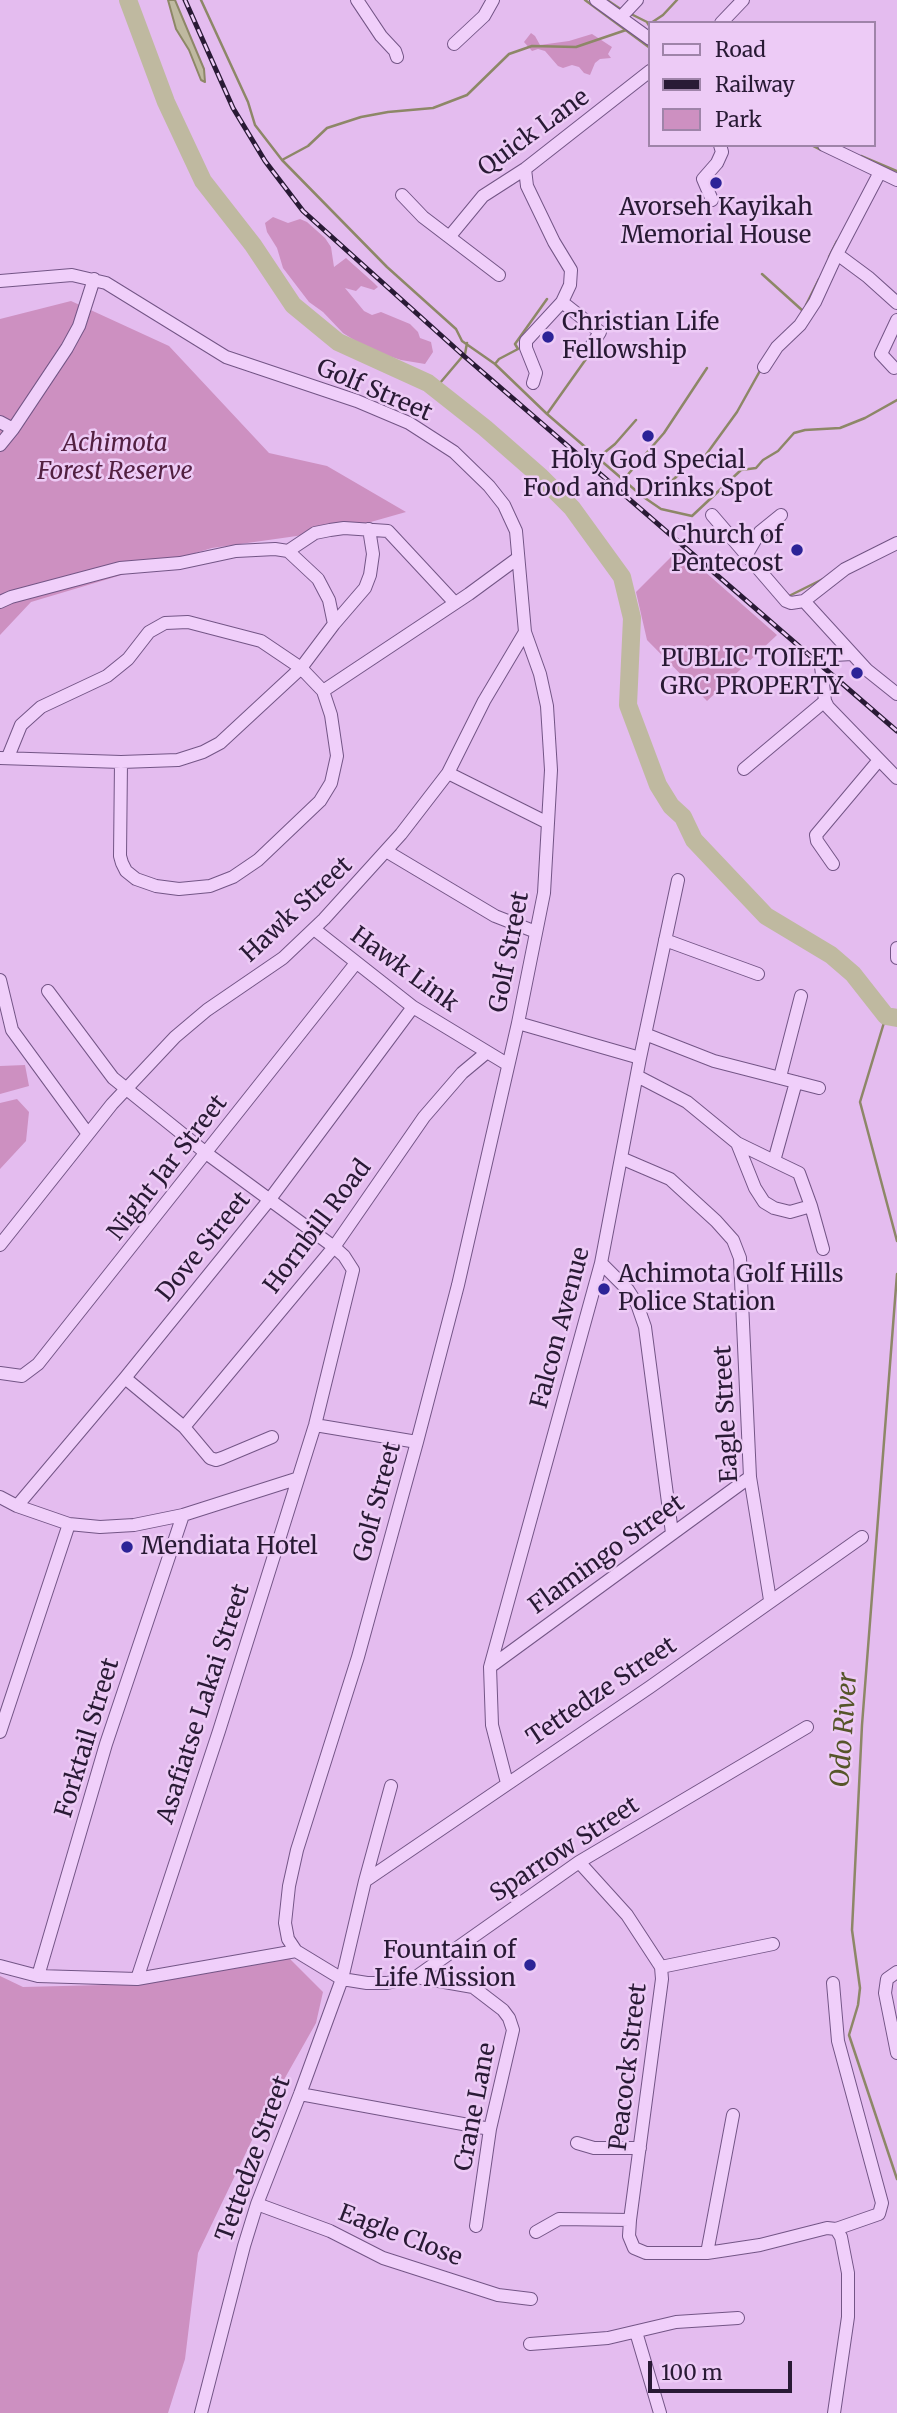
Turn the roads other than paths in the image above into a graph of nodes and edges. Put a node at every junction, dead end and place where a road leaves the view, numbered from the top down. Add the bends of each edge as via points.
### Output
1 (356, 0) edge
2 (493, 0) edge
3 (596, 0) edge
4 (637, 0) edge
5 (743, 0) edge
6 (621, 18) junction
7 (723, 21) edge
8 (648, 38) edge
9 (454, 44) dead end
10 (397, 57) dead end
11 (648, 73) edge
12 (721, 147) edge
13 (829, 147) edge
14 (525, 169) junction
15 (891, 174) edge
16 (402, 195) dead end
17 (712, 200) dead end
18 (450, 236) junction
19 (837, 254) junction
20 (499, 275) dead end
21 (94, 279) junction
22 (0, 281) edge
23 (562, 302) junction
24 (897, 303) edge
25 (897, 320) edge
26 (590, 348) dead end
27 (764, 367) dead end
28 (894, 368) dead end
29 (533, 383) dead end
30 (0, 422) edge
31 (13, 429) junction
32 (0, 445) edge
33 (712, 515) dead end
34 (781, 515) dead end
35 (369, 529) junction
36 (897, 543) edge
37 (288, 551) junction
38 (747, 554) junction
39 (518, 558) junction
40 (804, 601) junction
41 (0, 602) edge
42 (455, 603) junction
43 (334, 624) junction
44 (525, 632) junction
45 (852, 654) junction
46 (301, 668) junction
47 (323, 691) junction
48 (897, 694) edge
49 (825, 701) junction
50 (4, 758) edge
51 (878, 760) junction
52 (121, 762) junction
53 (744, 769) dead end
54 (448, 773) junction
55 (897, 778) edge
56 (548, 823) junction
57 (386, 852) junction
58 (833, 864) dead end
59 (678, 880) dead end
60 (314, 929) junction
61 (536, 932) junction
62 (665, 940) junction
63 (897, 948) edge
64 (897, 958) edge
65 (356, 963) junction
66 (758, 974) dead end
67 (0, 980) edge
68 (48, 991) dead end
69 (801, 996) dead end
70 (413, 1007) junction
71 (517, 1023) junction
72 (645, 1034) junction
73 (486, 1053) junction
74 (640, 1058) junction
75 (507, 1064) junction
76 (637, 1076) junction
77 (780, 1077) junction
78 (796, 1082) junction
79 (818, 1088) dead end
80 (127, 1089) junction
81 (88, 1134) junction
82 (737, 1143) junction
83 (206, 1153) junction
84 (621, 1158) junction
85 (774, 1161) junction
86 (270, 1199) junction
87 (811, 1206) junction
88 (0, 1245) edge
89 (334, 1247) junction
90 (823, 1249) dead end
91 (601, 1263) junction
92 (0, 1373) edge
93 (125, 1378) junction
94 (315, 1425) junction
95 (184, 1427) junction
96 (272, 1437) dead end
97 (416, 1441) junction
98 (750, 1477) junction
99 (296, 1479) junction
100 (0, 1497) edge
101 (17, 1506) junction
102 (183, 1515) junction
103 (69, 1524) junction
104 (672, 1533) junction
105 (862, 1537) dead end
106 (770, 1600) junction
107 (490, 1667) junction
108 (807, 1727) dead end
109 (0, 1732) edge
110 (506, 1783) junction
111 (391, 1786) dead end
112 (579, 1862) junction
113 (365, 1881) junction
114 (773, 1944) dead end
115 (296, 1951) junction
116 (0, 1966) edge
117 (661, 1966) junction
118 (897, 1972) edge
119 (38, 1976) junction
120 (416, 1977) junction
121 (137, 1979) junction
122 (342, 1979) junction
123 (833, 1983) dead end
124 (897, 2053) edge
125 (300, 2094) junction
126 (733, 2115) dead end
127 (490, 2129) junction
128 (577, 2143) dead end
129 (640, 2148) junction
130 (257, 2204) junction
131 (631, 2220) junction
132 (476, 2226) dead end
133 (835, 2229) junction
134 (536, 2232) dead end
135 (707, 2253) junction
136 (531, 2299) dead end
137 (738, 2318) dead end
138 (636, 2332) junction
139 (530, 2344) dead end
140 (201, 2413) edge
141 (660, 2413) edge
142 (834, 2413) edge

1 - 10 street
2 - 9 street via 484,16
3 - 6 street
4 - 6 street
5 - 7 street
6 - 8 street
11 - 14 street, Quick Lane
12 - 17 street via 717,163 703,179
13 - 15 street
14 - 18 street, Quick Lane via 483,196
14 - 23 street via 527,186 571,270
15 - 19 street
16 - 18 street
18 - 20 street
19 - 24 street
19 - 27 street via 806,317
21 - 22 street, Golf Street via 72,275
21 - 31 street via 79,326
21 - 39 street, Golf Street via 226,357 410,423 472,468 504,505 516,531
23 - 26 street via 600,332
23 - 29 street via 525,345 536,373
25 - 28 street via 881,354
30 - 31 street
31 - 32 street
33 - 38 street
34 - 38 street via 760,532
35 - 37 street via 315,534
35 - 42 street via 395,536
35 - 43 street via 370,575 365,588
36 - 40 street via 845,569
37 - 41 street via 236,551 180,564 120,568
37 - 43 street via 323,587
38 - 40 street via 786,601
39 - 42 street
39 - 44 street, Golf Street
40 - 45 street
42 - 47 street
43 - 46 street
44 - 54 street, Hawk Street
44 - 56 street, Golf Street via 547,706
45 - 48 street
45 - 49 street via 834,655 821,666
46 - 47 street
46 - 50 street via 242,634 188,622 165,623 149,632 107,676 52,699 31,714
46 - 52 street via 220,743 203,752 178,760
47 - 52 street via 337,757 331,783 320,801 258,860 210,886 156,886 127,871 120,856
49 - 51 street
49 - 53 street
50 - 52 street
51 - 55 street
51 - 58 street via 816,835
54 - 56 street
54 - 57 street, Hawk Street
56 - 61 street, Golf Street via 544,893
57 - 60 street, Hawk Street
57 - 61 street via 495,916
59 - 62 street, Falcon Avenue
60 - 65 street, Hawk Link
60 - 80 street, Hawk Street via 283,958 175,1037
61 - 71 street, Golf Street
62 - 66 street
62 - 72 street, Falcon Avenue
63 - 64 street
65 - 70 street, Hawk Link
65 - 83 street, Night Jar Street
67 - 81 street via 12,1030
68 - 80 street via 102,1064
69 - 77 street
70 - 73 street, Hawk Link
70 - 86 street, Dove Street
71 - 74 street
71 - 75 street, Golf Street
72 - 74 street, Falcon Avenue
72 - 77 street via 714,1061
73 - 75 street, Hawk Link
73 - 89 street, Hornbill Road via 424,1117
74 - 76 street, Falcon Avenue
75 - 97 street, Golf Street via 458,1285
76 - 82 street via 687,1102
76 - 84 street, Falcon Avenue
77 - 78 street
78 - 79 street
78 - 85 street
80 - 81 street, Hawk Street
80 - 83 street
81 - 88 street, Hawk Street
82 - 85 street
82 - 87 street via 764,1202 790,1212
83 - 86 street
83 - 92 street, Night Jar Street via 38,1364 22,1376
84 - 91 street, Falcon Avenue
84 - 98 street, Eagle Street via 670,1179 733,1240 740,1258
85 - 87 street via 799,1173
86 - 89 street
86 - 93 street, Dove Street
87 - 90 street
89 - 94 street, Asafiatse Lakai Street via 353,1270
89 - 95 street, Hornbill Road
91 - 104 street via 628,1290 645,1327
91 - 107 street, Falcon Avenue
93 - 95 street
93 - 101 street, Dove Street
94 - 97 street
94 - 99 street, Asafiatse Lakai Street
95 - 96 street via 216,1460
97 - 115 street, Golf Street via 358,1657 296,1850 285,1923
98 - 104 street, Flamingo Street
98 - 106 street, Eagle Street
99 - 102 street
99 - 121 street, Asafiatse Lakai Street
100 - 101 street
101 - 103 street
102 - 103 street via 134,1525
102 - 119 street, Forktail Street via 106,1744
103 - 109 street
104 - 107 street, Flamingo Street
105 - 106 street, Tettedze Street
106 - 110 street, Tettedze Street
107 - 110 street, Falcon Avenue via 492,1725
108 - 112 street, Sparrow Street
110 - 113 street, Tettedze Street
111 - 113 street, Tettedze Street
112 - 117 street, Peacock Street via 627,1915
112 - 120 street, Sparrow Street
113 - 122 street, Tettedze Street
114 - 117 street
115 - 121 street
115 - 122 street
116 - 119 street
117 - 129 street, Peacock Street
118 - 124 street via 887,1979 885,1993
119 - 121 street
120 - 122 street, Sparrow Street via 387,1983
120 - 127 street, Crane Lane via 473,1987 509,2018 513,2030
122 - 125 street, Tettedze Street
123 - 133 street via 838,2041 882,2203 873,2217
125 - 127 street
125 - 130 street, Tettedze Street
126 - 135 street
127 - 132 street, Crane Lane
128 - 129 street via 594,2148
129 - 131 street, Peacock Street
130 - 136 street, Eagle Close via 330,2231 383,2258 498,2295
130 - 140 street, Tettedze Street
131 - 134 street via 559,2219
131 - 135 street, Peacock Street via 629,2236 634,2248
133 - 135 street
133 - 142 street via 848,2273 848,2306
137 - 138 street via 676,2322
138 - 139 street
138 - 141 street

